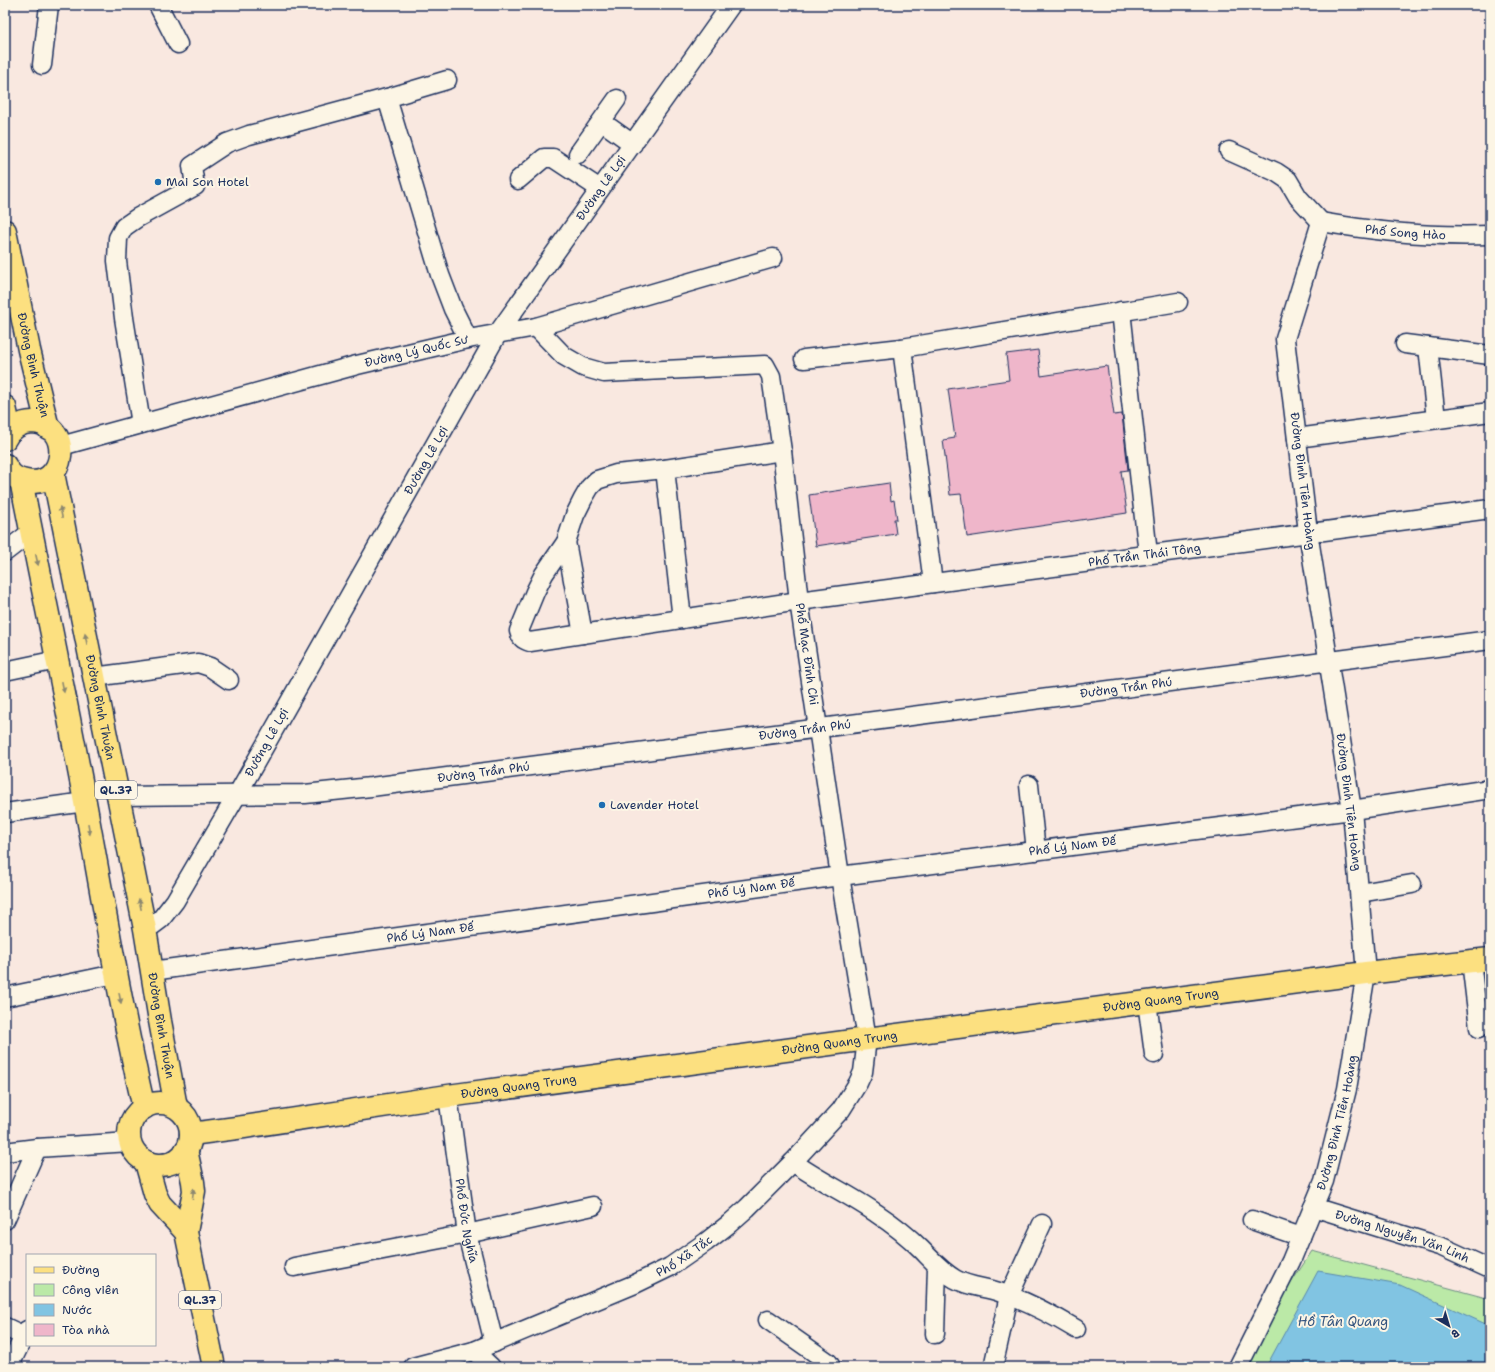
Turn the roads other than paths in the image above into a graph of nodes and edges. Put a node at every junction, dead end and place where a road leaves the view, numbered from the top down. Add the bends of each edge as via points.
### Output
1 (49, 5) edge
2 (158, 5) edge
3 (731, 5) edge
4 (178, 44) dead end
5 (42, 65) dead end
6 (448, 80) dead end
7 (386, 98) junction
8 (617, 100) dead end
9 (602, 122) junction
10 (633, 144) junction
11 (1229, 151) dead end
12 (578, 154) dead end
13 (518, 180) dead end
14 (600, 189) junction
15 (1321, 222) junction
16 (5, 232) edge
17 (1490, 235) edge
18 (773, 258) dead end
19 (1178, 302) dead end
20 (1120, 311) junction
21 (536, 327) junction
22 (498, 333) junction
23 (468, 339) junction
24 (1405, 344) dead end
25 (1428, 347) junction
26 (902, 348) junction
27 (1490, 355) edge
28 (804, 359) dead end
29 (5, 407) edge
30 (1490, 412) edge
31 (1436, 419) junction
32 (141, 424) junction
33 (48, 428) junction
34 (8, 435) edge
35 (1297, 438) junction
36 (61, 446) junction
37 (782, 451) junction
38 (5, 465) edge
39 (665, 469) junction
40 (53, 473) junction
41 (21, 480) junction
42 (1490, 509) edge
43 (31, 532) junction
44 (1308, 532) junction
45 (566, 542) junction
46 (5, 552) edge
47 (1148, 554) junction
48 (934, 583) junction
49 (799, 601) junction
50 (682, 619) junction
51 (583, 634) junction
52 (1490, 640) edge
53 (57, 660) junction
54 (1329, 662) junction
55 (5, 671) edge
56 (94, 677) junction
57 (229, 680) dead end
58 (817, 728) junction
59 (1029, 785) dead end
60 (1490, 789) edge
61 (237, 795) junction
62 (118, 796) junction
63 (85, 802) junction
64 (1352, 810) junction
65 (5, 813) edge
66 (1036, 850) junction
67 (840, 876) junction
68 (1412, 884) dead end
69 (1360, 893) junction
70 (145, 929) junction
71 (1481, 960) edge
72 (152, 971) junction
73 (1366, 973) junction
74 (115, 974) junction
75 (5, 997) edge
76 (1147, 1002) junction
77 (1479, 1028) dead end
78 (867, 1039) junction
79 (1154, 1054) dead end
80 (448, 1096) junction
81 (176, 1107) junction
82 (144, 1108) junction
83 (130, 1142) junction
84 (189, 1142) junction
85 (37, 1148) junction
86 (5, 1152) edge
87 (146, 1162) junction
88 (793, 1162) junction
89 (593, 1206) dead end
90 (1313, 1207) junction
91 (5, 1220) edge
92 (1252, 1220) dead end
93 (1042, 1224) dead end
94 (186, 1232) junction
95 (467, 1234) junction
96 (1301, 1236) junction
97 (937, 1266) junction
98 (294, 1267) dead end
99 (1490, 1269) edge
100 (1008, 1296) junction
101 (768, 1320) dead end
102 (5, 1328) edge
103 (1076, 1329) dead end
104 (25, 1333) edge
105 (935, 1334) dead end
106 (494, 1343) junction
107 (474, 1351) junction
108 (9, 1367) edge
109 (214, 1367) edge
110 (414, 1367) edge
111 (491, 1367) edge
112 (831, 1367) edge
113 (993, 1367) edge
114 (1238, 1367) edge

1 - 5 street
2 - 4 street
3 - 10 street, Đường Lê Lợi
6 - 7 street
7 - 23 street via 440,275
7 - 32 street via 228,143 192,166 195,186 124,227 118,238 117,261
8 - 9 street
9 - 10 street
9 - 12 street
10 - 14 street, Đường Lê Lợi
11 - 15 street via 1288,180 1298,197
13 - 14 street via 544,158 553,158
14 - 22 street, Đường Lê Lợi
15 - 17 street, Phố Song Hào via 1360,229 1453,236
15 - 35 street, Đường Đinh Tiên Hoàng via 1285,339
16 - 33 main road, Đường Bình Thuận
18 - 21 street, Đường Lý Quốc Sư
19 - 20 street
20 - 26 street
20 - 47 street
21 - 22 street, Đường Lý Quốc Sư
21 - 37 street, Phố Mạc Đĩnh Chi via 564,356 583,367 604,373 765,365 771,376
22 - 23 street, Đường Lý Quốc Sư
22 - 61 street, Đường Lê Lợi
23 - 32 street, Đường Lý Quốc Sư via 357,365
24 - 25 street
25 - 27 street
25 - 31 street
26 - 28 street
26 - 48 street
29 - 34 main road
30 - 31 street
31 - 35 street
32 - 36 street, Đường Lý Quốc Sư
33 - 34 main road via 33,422 25,423 17,426
33 - 36 main road
35 - 44 street, Đường Đinh Tiên Hoàng
36 - 40 main road via 61,456
37 - 39 street
37 - 49 street, Phố Mạc Đĩnh Chi
38 - 41 main road via 13,476
39 - 45 street via 616,474 597,480 582,499
39 - 50 street
40 - 41 main road via 38,482
56 -> 40 main road, Đường Bình Thuận / QL.37
41 - 43 main road, QL.37
42 - 44 street, Phố Trần Thái Tông
43 - 46 street
43 -> 53 main road, QL.37
44 - 47 street, Phố Trần Thái Tông
44 - 54 street, Đường Đinh Tiên Hoàng
45 - 51 street
45 - 51 street, Phố Trần Thái Tông via 544,574 518,631 524,640 530,642
47 - 48 street, Phố Trần Thái Tông
48 - 49 street, Phố Trần Thái Tông
49 - 50 street, Phố Trần Thái Tông
49 - 58 street, Phố Mạc Đĩnh Chi
50 - 51 street, Phố Trần Thái Tông
52 - 54 street, Đường Trần Phú
53 - 55 street
53 -> 63 main road, QL.37
54 - 58 street, Đường Trần Phú
54 - 64 street, Đường Đinh Tiên Hoàng
56 - 57 street via 198,663 210,667
56 - 62 main road, Đường Bình Thuận / QL.37
58 - 61 street, Đường Trần Phú via 370,787 305,794
58 - 67 street, Phố Mạc Đĩnh Chi
59 - 66 street
60 - 64 street, Phố Lý Nam Đế
61 - 62 street, Đường Trần Phú
61 - 70 street, Đường Lê Lợi via 175,901 162,919
70 -> 62 main road, Đường Bình Thuận / QL.37
63 - 65 street
63 -> 74 main road, QL.37
64 - 66 street, Phố Lý Nam Đế
64 - 69 street, Đường Đinh Tiên Hoàng
66 - 67 street, Phố Lý Nam Đế
67 - 72 street, Phố Lý Nam Đế
67 - 78 street, Phố Mạc Đĩnh Chi
68 - 69 street
69 - 73 street, Đường Đinh Tiên Hoàng
70 - 72 main road, Đường Bình Thuận / QL.37
71 - 73 main road, Đường Quang Trung
71 - 77 street
72 - 81 main road, Đường Bình Thuận / QL.37
73 - 76 main road, Đường Quang Trung
73 - 90 street, Đường Đinh Tiên Hoàng via 1347,1089 1324,1181
74 - 75 street
74 -> 82 main road, QL.37
76 - 78 main road, Đường Quang Trung
76 - 79 street
78 - 80 main road, Đường Quang Trung
78 - 88 street, Phố Xã Tắc via 863,1072 855,1089 841,1110
80 - 84 main road, Đường Quang Trung via 244,1127
80 - 95 street, Phố Đức Nghĩa
81 - 82 main road via 160,1103
81 - 84 main road via 187,1118
82 - 83 main road via 132,1122
83 - 85 street
83 - 87 main road
84 - 87 main road via 180,1157 173,1162
94 -> 84 main road, QL.37 via 194,1191
85 - 86 street
85 - 91 street
87 - 94 main road via 160,1204
88 - 97 street via 876,1213 920,1248
88 - 106 street, Phố Xã Tắc via 729,1224 670,1267
89 - 95 street
90 - 96 street, Đường Đinh Tiên Hoàng
90 - 99 street, Đường Nguyễn Văn Linh via 1442,1247
92 - 96 street
93 - 100 street
94 - 109 main road, QL.37
95 - 98 street
95 - 106 street, Phố Đức Nghĩa
96 - 114 street, Đường Đinh Tiên Hoàng
97 - 100 street via 965,1284
97 - 105 street
100 - 103 street via 1038,1307
100 - 113 street
101 - 112 street via 828,1362
102 - 104 street
104 - 108 street
106 - 107 street, Phố Xã Tắc
107 - 110 street, Phố Xã Tắc
107 - 111 street

